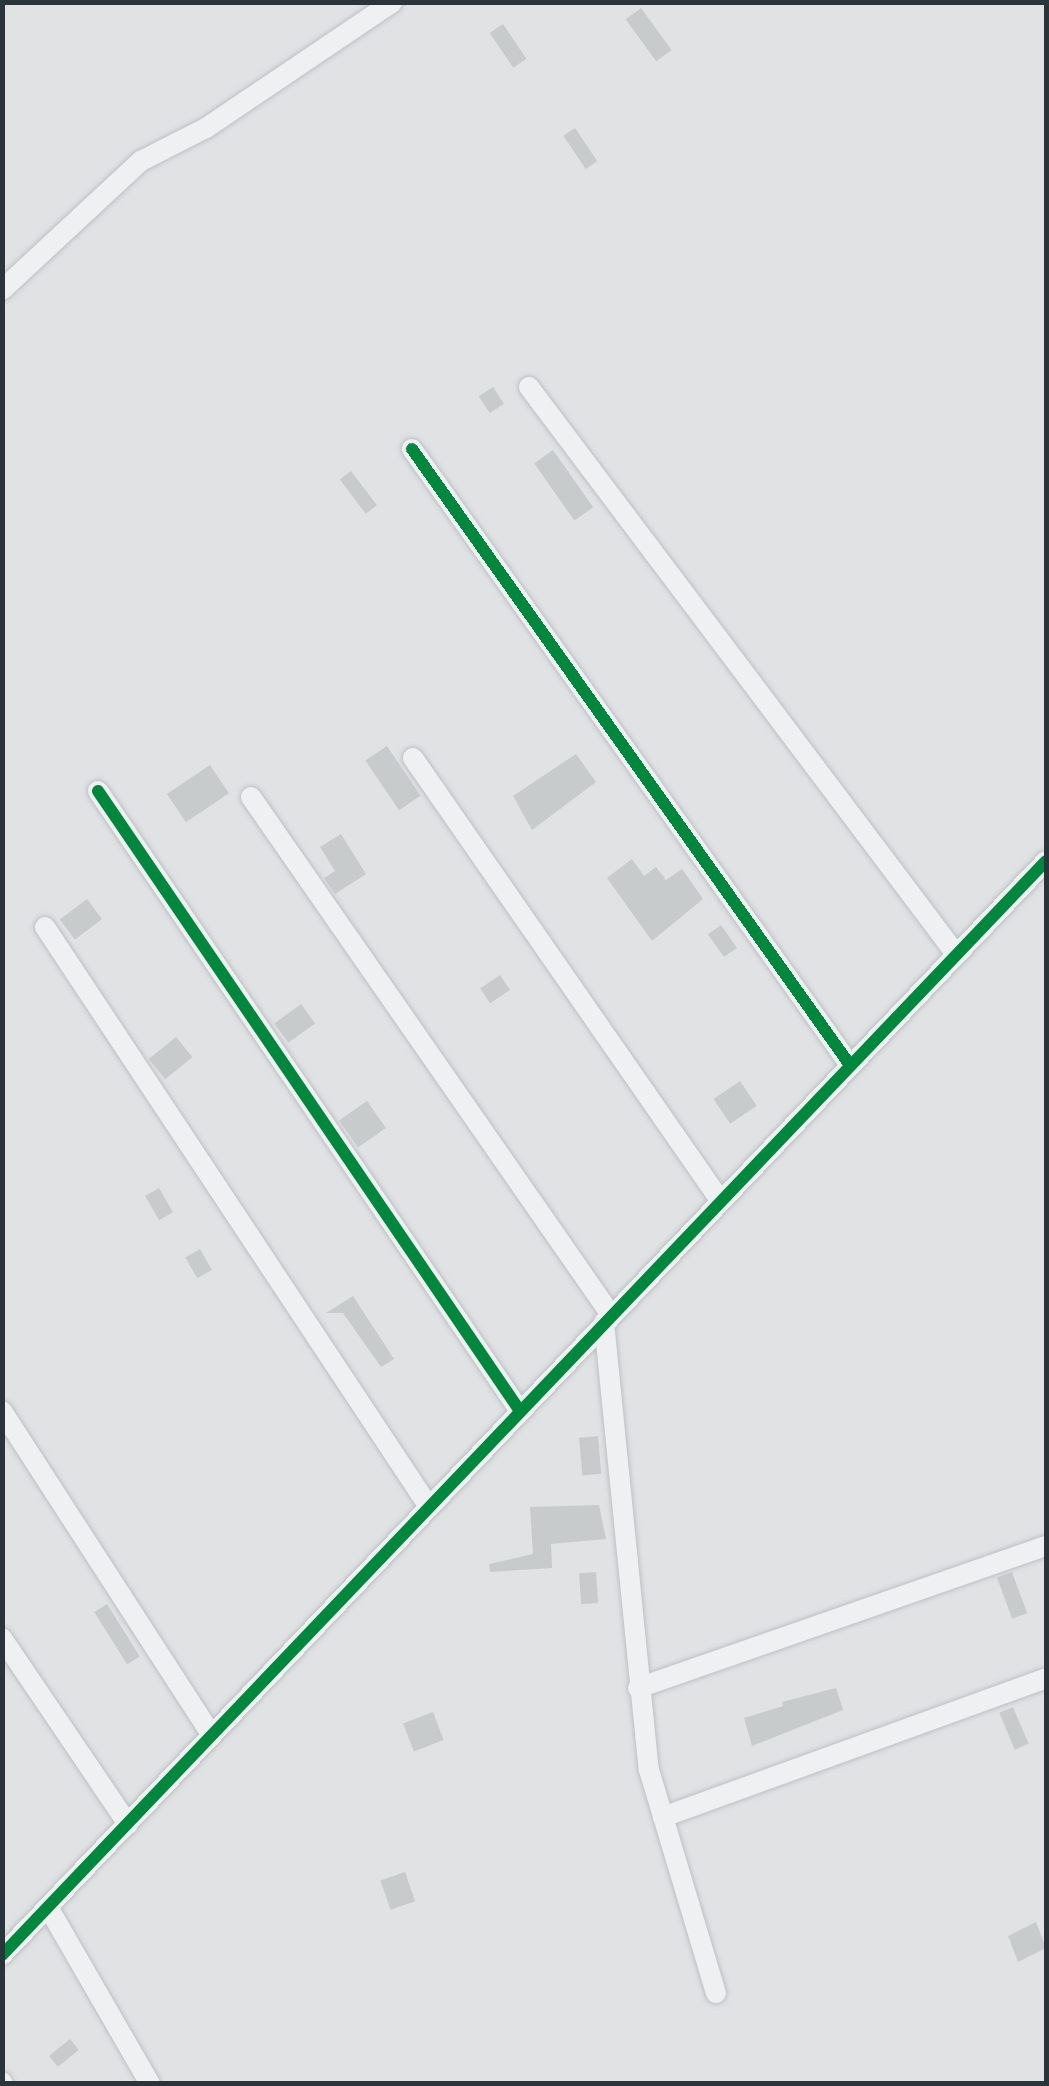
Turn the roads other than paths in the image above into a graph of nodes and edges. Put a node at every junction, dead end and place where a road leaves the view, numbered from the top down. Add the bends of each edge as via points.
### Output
1 (393, 2) edge
2 (2, 290) edge
3 (529, 387) dead end
4 (412, 450) dead end
5 (414, 758) dead end
6 (98, 791) dead end
7 (251, 797) dead end
8 (1046, 861) edge
9 (45, 928) dead end
10 (956, 954) junction
11 (850, 1065) junction
12 (720, 1200) junction
13 (608, 1319) junction
14 (2, 1411) edge
15 (520, 1411) junction
16 (430, 1506) junction
17 (1046, 1546) edge
18 (2, 1638) edge
19 (1046, 1678) edge
20 (638, 1688) junction
21 (212, 1735) junction
22 (663, 1817) junction
23 (128, 1824) junction
24 (48, 1907) junction
25 (2, 1955) edge
26 (716, 1994) dead end
27 (150, 2084) edge

1 - 2 street via 206,128 141,160
3 - 10 street
4 - 11 street
5 - 12 street
6 - 15 street
7 - 13 street
8 - 10 street
9 - 16 street
10 - 11 street
11 - 12 street
12 - 13 street
13 - 15 street
13 - 20 street
14 - 21 street
15 - 16 street
16 - 21 street
17 - 20 street
18 - 23 street
19 - 22 street
20 - 22 street
21 - 23 street
22 - 26 street
23 - 24 street
24 - 25 street
24 - 27 street

